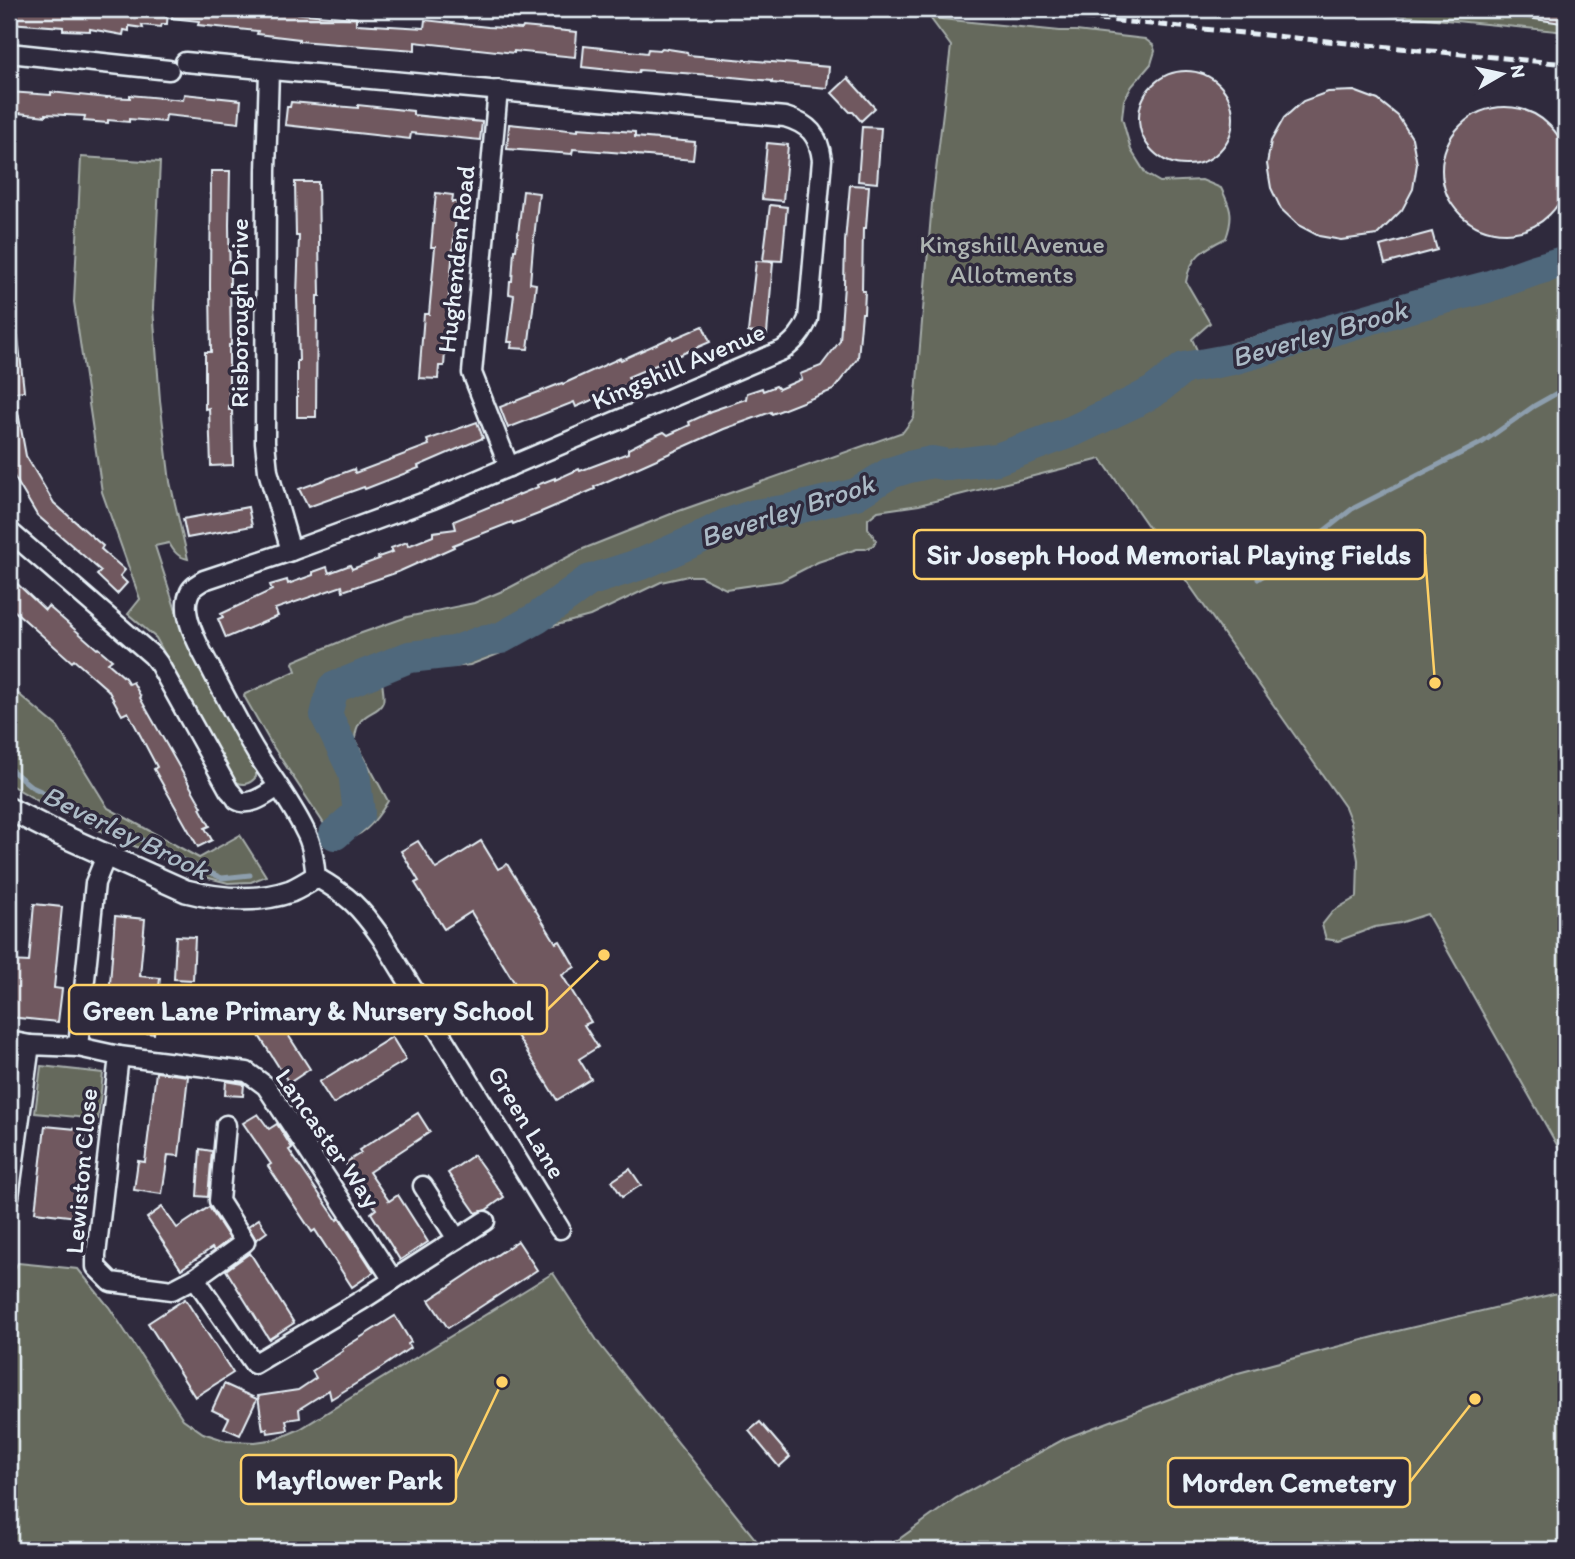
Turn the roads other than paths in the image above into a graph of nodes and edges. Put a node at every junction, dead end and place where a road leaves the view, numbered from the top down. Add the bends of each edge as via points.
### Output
1 (9, 53) edge
2 (270, 71) junction
3 (498, 90) junction
4 (509, 467) junction
5 (9, 531) edge
6 (290, 551) junction
7 (278, 787) junction
8 (9, 809) edge
9 (106, 856) junction
10 (316, 877) junction
11 (9, 1041) edge
12 (30, 1045) junction
13 (78, 1047) junction
14 (119, 1056) junction
15 (226, 1125) dead end
16 (423, 1186) dead end
17 (9, 1197) edge
18 (485, 1221) dead end
19 (559, 1229) dead end
20 (457, 1239) junction
21 (195, 1278) junction
22 (393, 1280) junction

1 - 2 street, Kingshill Avenue
2 - 3 street, Kingshill Avenue
2 - 6 street, Risborough Drive via 265,442 268,471
3 - 4 street, Hughenden Road via 472,373
3 - 4 street, Kingshill Avenue via 785,117 807,127 817,138 822,160 807,319 794,341 783,350
4 - 6 street, Kingshill Avenue
5 - 7 street via 153,656 237,799 252,801
6 - 7 street, Kingshill Avenue via 204,580 193,587 187,603 204,655
7 - 10 street via 307,833
8 - 9 street
9 - 10 street via 186,891 235,900 293,890
9 - 13 street via 95,883
10 - 19 street, Green Lane via 347,896 381,937
11 - 12 street, Lewiston Close
12 - 13 street, Lewiston Close
12 - 17 street
13 - 14 street, Lewiston Close
14 - 21 street, Lewiston Close via 96,1267 111,1282 172,1290
14 - 22 street, Lancaster Way via 247,1072 266,1086
15 - 21 street, Lewiston Close via 219,1201 245,1242
16 - 20 street, Lancaster Way
18 - 20 street
20 - 22 street
21 - 22 street via 254,1363

